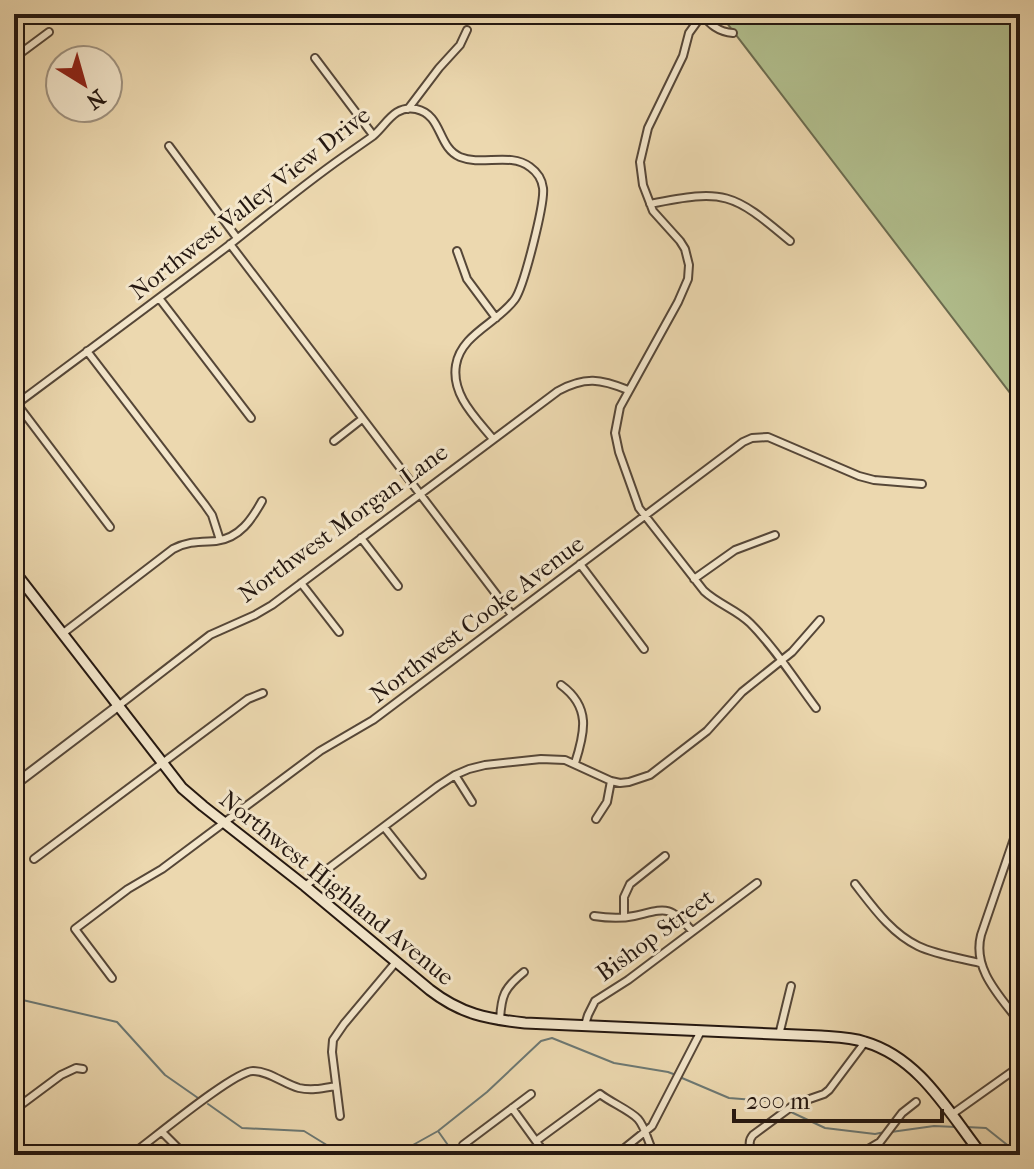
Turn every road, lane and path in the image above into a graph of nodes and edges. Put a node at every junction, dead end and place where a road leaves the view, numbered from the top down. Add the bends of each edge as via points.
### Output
1 (701, 15) edge
2 (467, 30) dead end
3 (49, 32) dead end
4 (733, 33) dead end
5 (14, 58) edge
6 (315, 58) dead end
7 (408, 109) junction
8 (373, 135) junction
9 (169, 146) dead end
10 (650, 204) junction
11 (237, 238) junction
12 (790, 241) dead end
13 (230, 244) junction
14 (457, 251) dead end
15 (159, 298) junction
16 (496, 318) junction
17 (87, 351) junction
18 (628, 390) junction
19 (15, 405) edge
20 (251, 418) dead end
21 (362, 419) junction
22 (493, 439) junction
23 (334, 441) dead end
24 (922, 484) dead end
25 (419, 494) junction
26 (262, 501) dead end
27 (644, 515) junction
28 (110, 527) dead end
29 (775, 535) dead end
30 (361, 538) junction
31 (220, 540) junction
32 (580, 564) junction
33 (14, 571) edge
34 (694, 579) junction
35 (301, 583) junction
36 (398, 586) dead end
37 (512, 615) junction
38 (820, 620) dead end
39 (339, 632) dead end
40 (62, 634) junction
41 (644, 649) dead end
42 (781, 661) junction
43 (561, 685) dead end
44 (263, 693) dead end
45 (118, 706) junction
46 (816, 708) dead end
47 (575, 763) junction
48 (162, 764) junction
49 (455, 775) junction
50 (611, 781) junction
51 (14, 785) edge
52 (472, 802) dead end
53 (596, 819) dead end
54 (1020, 821) edge
55 (224, 823) junction
56 (384, 827) junction
57 (665, 856) dead end
58 (34, 859) dead end
59 (422, 875) dead end
60 (757, 883) dead end
61 (855, 884) dead end
62 (305, 886) junction
63 (594, 916) dead end
64 (624, 917) junction
65 (692, 931) junction
66 (396, 962) junction
67 (980, 963) junction
68 (524, 972) dead end
69 (112, 978) dead end
70 (791, 986) dead end
71 (500, 1021) junction
72 (1020, 1023) edge
73 (585, 1025) junction
74 (701, 1031) junction
75 (779, 1035) junction
76 (865, 1042) junction
77 (1020, 1066) edge
78 (83, 1069) dead end
79 (336, 1086) junction
80 (531, 1094) dead end
81 (916, 1102) dead end
82 (512, 1108) junction
83 (14, 1110) edge
84 (951, 1115) junction
85 (340, 1116) dead end
86 (162, 1132) junction
87 (645, 1133) junction
88 (536, 1141) junction
89 (974, 1145) junction
90 (131, 1155) edge
91 (185, 1155) edge
92 (470, 1155) edge
93 (546, 1155) edge
94 (616, 1155) edge
95 (655, 1155) edge
96 (755, 1155) edge
97 (858, 1155) edge
98 (961, 1155) edge
99 (982, 1155) edge

1 - 4 street via 713,27
1 - 10 street via 644,139 641,175
2 - 7 street
3 - 5 street
6 - 8 street
7 - 8 street, Northwest Valley View Drive via 391,115
7 - 16 street, Northwest Valley View Drive via 433,118 446,144 460,157 522,162 540,179 542,198 522,286
8 - 11 street, Northwest Valley View Drive
9 - 11 street
10 - 12 street via 699,195 733,200
10 - 18 street via 685,249 689,272 678,302
11 - 13 street, Northwest Valley View Drive
13 - 15 street, Northwest Valley View Drive
13 - 21 street
14 - 16 street via 467,279
15 - 17 street, Northwest Valley View Drive
15 - 20 street
16 - 22 street, Northwest Valley View Drive via 464,346 455,375 461,396
17 - 19 street, Northwest Valley View Drive
17 - 31 street via 205,505
18 - 22 street, Northwest Morgan Lane via 598,380 576,382
18 - 27 street via 615,433
19 - 28 street
21 - 23 street
21 - 25 street
22 - 25 street, Northwest Morgan Lane
24 - 27 street, Northwest Cooke Avenue via 859,476 776,439 760,437 743,442
25 - 30 street, Northwest Morgan Lane
25 - 37 street
26 - 31 street via 245,526
27 - 32 street, Northwest Cooke Avenue
27 - 34 street
29 - 34 street via 735,550
30 - 35 street, Northwest Morgan Lane
30 - 36 street
31 - 40 street via 192,541 173,549
32 - 37 street, Northwest Cooke Avenue
32 - 41 street
33 - 40 main road, Northwest Highland Avenue
34 - 42 street via 750,623
35 - 39 street
35 - 45 street, Northwest Morgan Lane via 264,610 210,635
37 - 55 street, Northwest Cooke Avenue
38 - 42 street
40 - 45 main road, Northwest Highland Avenue
42 - 46 street
42 - 50 street via 663,766 639,779
43 - 47 street via 577,701 583,719
44 - 48 street
45 - 48 main road, Northwest Highland Avenue
45 - 51 street, Northwest Morgan Lane
47 - 49 street via 553,758 511,761
47 - 50 street
48 - 55 main road, Northwest Highland Avenue
48 - 58 street
49 - 52 street
49 - 56 street
50 - 53 street
54 - 67 street via 981,935
55 - 62 main road, Northwest Highland Avenue
55 - 69 street, Northwest Cooke Avenue via 75,929
56 - 59 street
56 - 62 street
57 - 64 street via 630,884
60 - 65 street, Bishop Street
61 - 67 street via 907,940
62 - 66 main road, Northwest Highland Avenue
63 - 64 street
64 - 65 street via 666,910
65 - 73 street, Bishop Street via 595,1001
66 - 71 main road, Northwest Highland Avenue via 449,1004
66 - 79 street via 333,1040
67 - 72 street
68 - 71 street via 505,991
70 - 75 street
71 - 73 main road, Northwest Highland Avenue
73 - 74 main road, Northwest Highland Avenue
74 - 75 main road, Northwest Highland Avenue
74 - 87 street
75 - 76 main road, Northwest Highland Avenue
76 - 84 main road, Northwest Highland Avenue via 907,1063
76 - 96 street via 829,1090 795,1104 749,1139
77 - 84 street
78 - 83 street via 61,1075
79 - 85 street
79 - 86 street via 307,1089 262,1072 245,1072
80 - 82 street
81 - 97 street via 880,1142
82 - 88 street
82 - 92 street via 463,1145
84 - 89 main road, Northwest Highland Avenue
86 - 90 street
86 - 91 street
87 - 88 street via 638,1119 600,1094
87 - 94 street
87 - 95 street
88 - 93 street
89 - 98 street
89 - 99 main road, Northwest Highland Avenue

